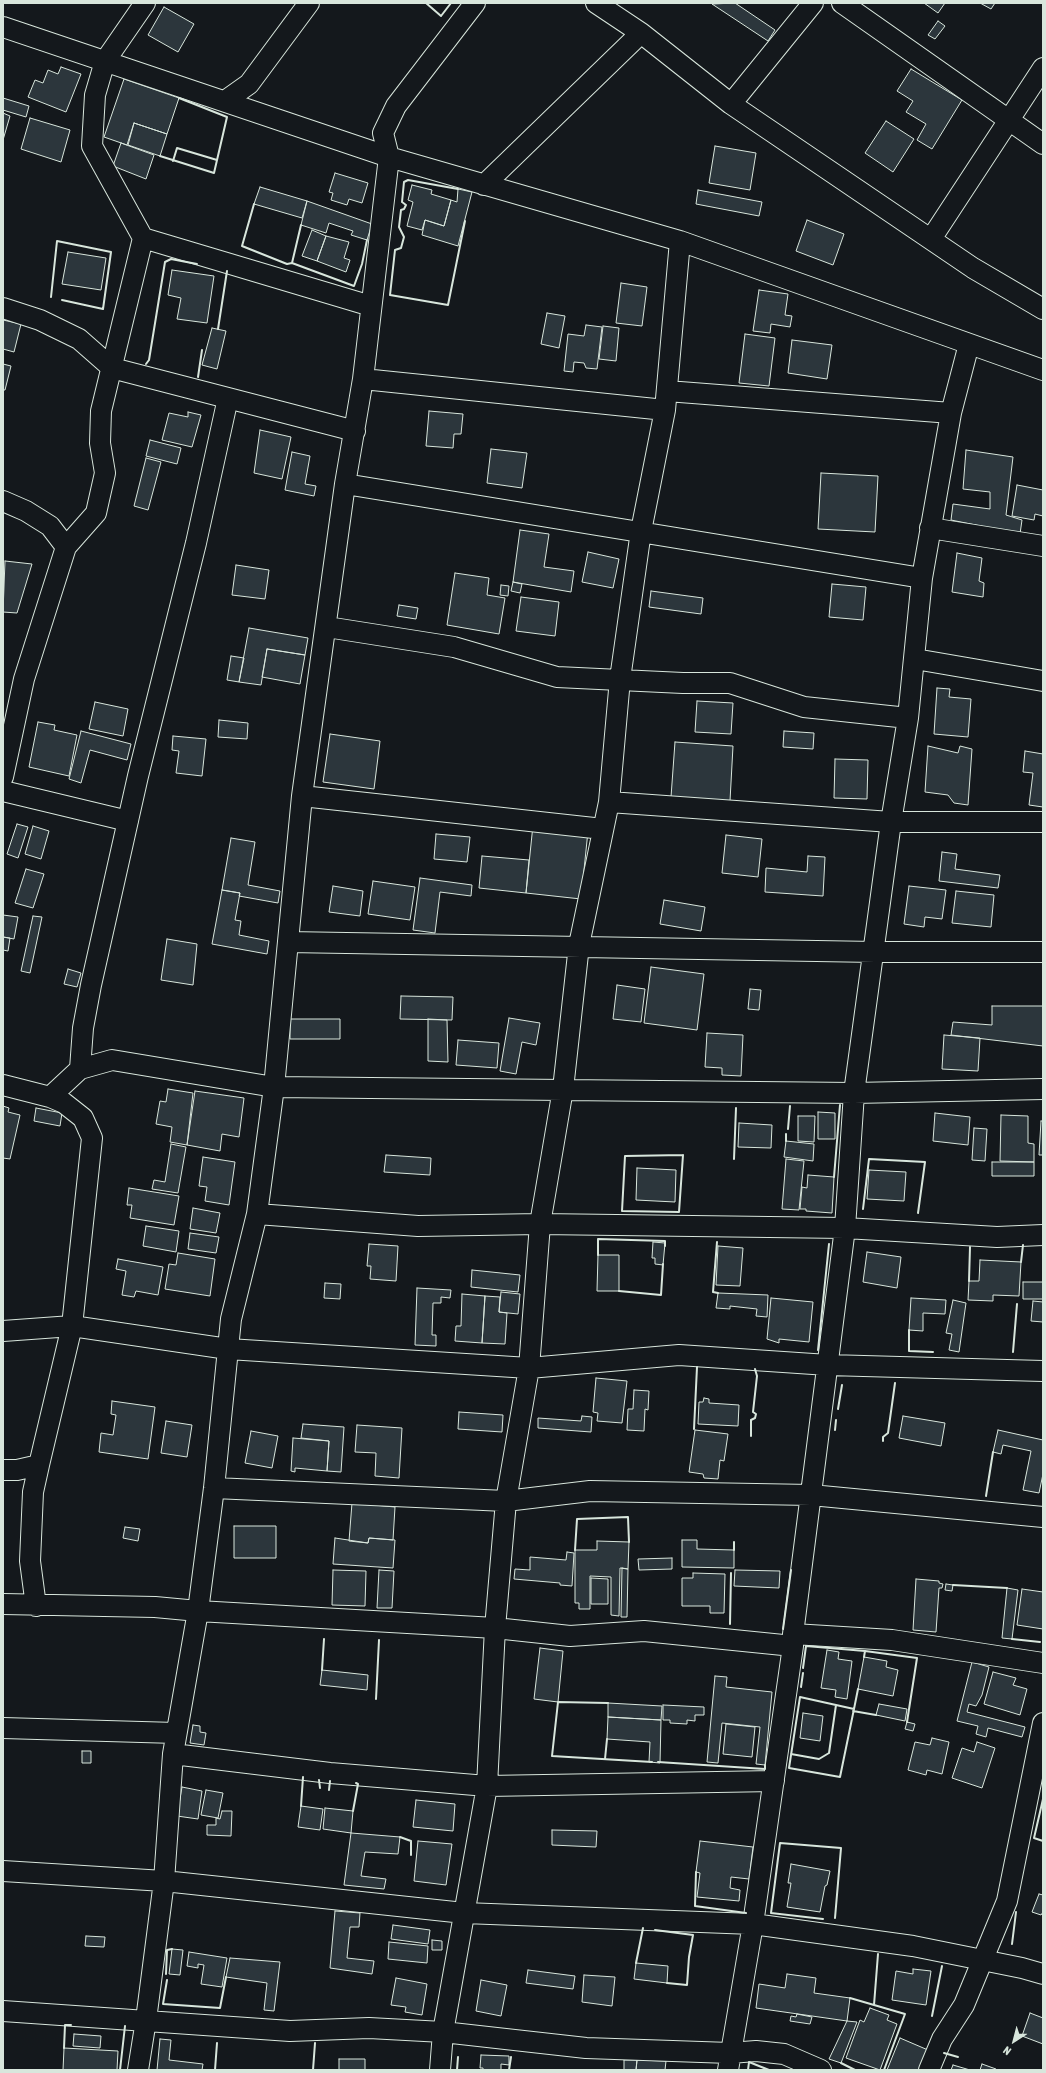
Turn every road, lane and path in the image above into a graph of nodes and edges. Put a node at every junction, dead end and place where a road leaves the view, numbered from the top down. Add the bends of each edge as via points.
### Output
1 (145, 3) edge
2 (309, 3) edge
3 (475, 3) edge
4 (596, 3) edge
5 (814, 3) edge
6 (842, 3) edge
7 (3, 27) edge
8 (640, 33) junction
9 (104, 61) junction
10 (1043, 68) edge
11 (225, 101) junction
12 (731, 104) junction
13 (1009, 121) junction
14 (1043, 144) edge
15 (389, 157) junction
16 (484, 185) junction
17 (143, 238) junction
18 (930, 239) junction
19 (680, 241) junction
20 (371, 306) junction
21 (3, 308) edge
22 (1043, 309) edge
23 (969, 344) junction
24 (112, 368) junction
25 (1043, 370) edge
26 (363, 379) junction
27 (228, 398) junction
28 (666, 400) junction
29 (951, 413) junction
30 (355, 431) junction
31 (345, 484) junction
32 (3, 501) edge
33 (930, 528) junction
34 (641, 531) junction
35 (1043, 546) edge
36 (66, 547) junction
37 (922, 578) junction
38 (326, 627) junction
39 (915, 659) junction
40 (620, 679) junction
41 (1043, 681) edge
42 (908, 718) junction
43 (3, 777) edge
44 (3, 791) edge
45 (302, 796) junction
46 (609, 802) junction
47 (128, 822) junction
48 (891, 822) junction
49 (1043, 822) edge
50 (604, 829) junction
51 (288, 942) junction
52 (579, 945) junction
53 (875, 952) junction
54 (1043, 952) edge
55 (80, 1069) junction
56 (3, 1085) edge
57 (274, 1087) junction
58 (563, 1089) junction
59 (1043, 1089) edge
60 (854, 1093) junction
61 (50, 1097) junction
62 (257, 1214) junction
63 (540, 1224) junction
64 (845, 1228) junction
65 (1043, 1235) edge
66 (72, 1326) junction
67 (3, 1331) edge
68 (228, 1349) junction
69 (828, 1365) junction
70 (529, 1368) junction
71 (1043, 1371) edge
72 (39, 1466) junction
73 (3, 1470) edge
74 (214, 1488) junction
75 (811, 1495) junction
76 (506, 1501) junction
77 (1043, 1517) edge
78 (3, 1604) edge
79 (36, 1606) junction
80 (198, 1611) junction
81 (495, 1628) junction
82 (793, 1640) junction
83 (1043, 1663) edge
84 (1043, 1723) edge
85 (3, 1728) edge
86 (176, 1733) junction
87 (173, 1754) junction
88 (1039, 1763) edge
89 (774, 1781) junction
90 (487, 1786) junction
91 (3, 1870) edge
92 (164, 1881) junction
93 (464, 1913) junction
94 (753, 1924) junction
95 (981, 1960) junction
96 (1043, 1974) edge
97 (3, 2011) edge
98 (146, 2020) junction
99 (443, 2032) junction
100 (729, 2062) edge
101 (138, 2070) edge
102 (440, 2070) edge
103 (820, 2070) edge
104 (929, 2070) edge

1 - 9 street
2 - 11 street via 249,84
3 - 15 street via 396,106 383,133
4 - 8 street
5 - 12 street
6 - 13 street
7 - 9 street
8 - 12 street
8 - 16 street
9 - 11 street
9 - 17 street via 95,95 92,146
10 - 13 street
11 - 15 street
12 - 18 street
13 - 14 street
13 - 18 street
15 - 16 street
15 - 20 street
16 - 19 street
17 - 20 street
17 - 24 street
18 - 22 street via 973,268
19 - 23 street
19 - 28 street
20 - 26 street
21 - 24 street via 40,320 79,340
23 - 25 street
23 - 29 street
24 - 27 street
24 - 36 street via 101,411 100,443 104,473 96,513
26 - 28 street
26 - 30 street
27 - 30 street
27 - 47 street via 196,543
28 - 29 street
28 - 34 street
29 - 33 street
30 - 31 street
31 - 34 street
31 - 38 street
32 - 36 street via 50,526
33 - 35 street
33 - 37 street
34 - 37 street
34 - 40 street
36 - 43 street via 24,679
37 - 39 street
38 - 40 street via 454,647 557,677
38 - 45 street
39 - 41 street
39 - 42 street
40 - 42 street via 730,683 804,707
40 - 46 street
42 - 48 street
44 - 47 street
45 - 50 street
45 - 51 street
46 - 48 street
46 - 50 street
47 - 55 street via 83,1028
48 - 49 street
48 - 53 street
50 - 52 street
51 - 52 street
51 - 57 street
52 - 53 street
52 - 58 street
53 - 54 street
53 - 60 street
55 - 57 street via 112,1060
55 - 61 street
56 - 61 street
57 - 58 street
57 - 62 street
58 - 60 street
58 - 63 street
59 - 60 street
60 - 64 street
61 - 66 street via 64,1103 83,1118 92,1138
62 - 63 street via 418,1226
62 - 68 street via 231,1319
63 - 64 street
63 - 70 street
64 - 65 street via 997,1237
64 - 69 street
66 - 67 street
66 - 68 street
66 - 72 street
68 - 70 street
68 - 74 street
69 - 70 street via 679,1355
69 - 71 street
69 - 75 street
70 - 76 street
72 - 73 street
72 - 79 street via 33,1492 30,1561
74 - 76 street
74 - 80 street
75 - 76 street via 590,1491
75 - 77 street
75 - 82 street
76 - 81 street
78 - 79 street
79 - 80 street via 155,1607
80 - 81 street
80 - 86 street
81 - 82 street via 570,1636 644,1631
81 - 90 street
82 - 83 street via 892,1640
82 - 89 street
84 - 88 street
85 - 86 street
86 - 87 street
87 - 90 street via 330,1773
87 - 92 street
88 - 95 street via 1007,1901
89 - 90 street
89 - 94 street
90 - 93 street
91 - 92 street
92 - 93 street
92 - 98 street
93 - 94 street
93 - 99 street
94 - 95 street via 913,1946
94 - 100 street
95 - 96 street
95 - 104 street via 964,2005 942,2039
97 - 98 street
98 - 99 street via 290,2031 369,2028
98 - 101 street
99 - 100 street
99 - 102 street
100 - 103 street via 756,2051 784,2054

